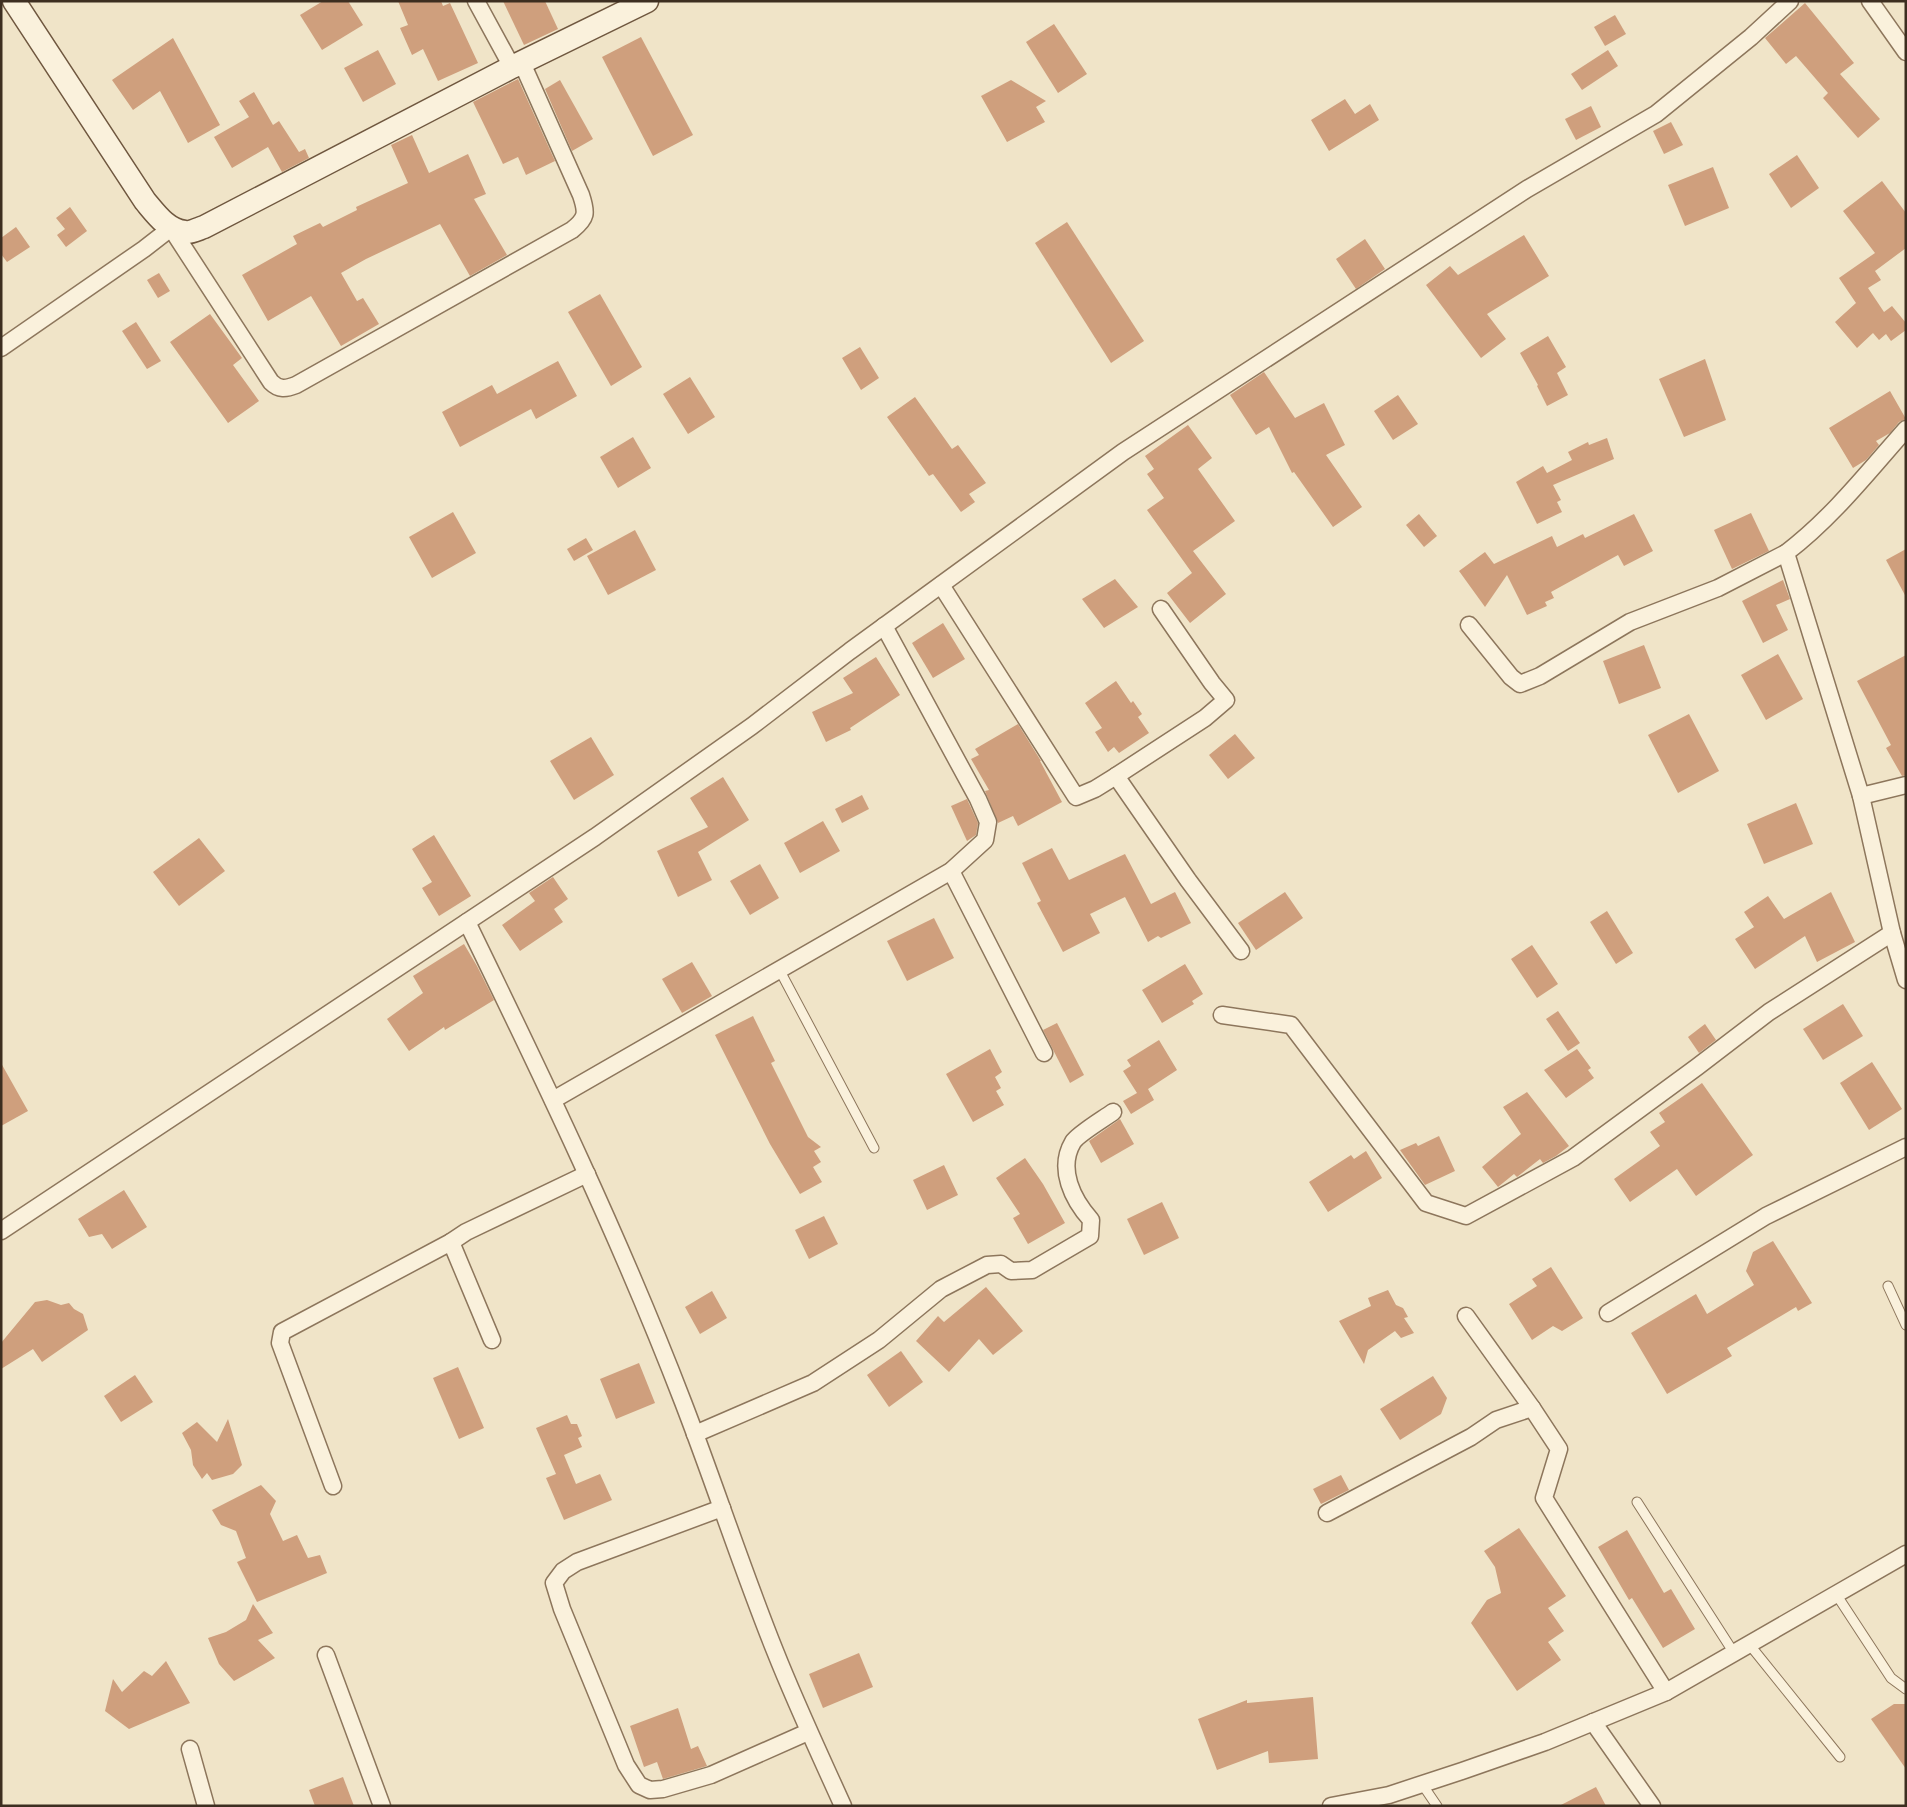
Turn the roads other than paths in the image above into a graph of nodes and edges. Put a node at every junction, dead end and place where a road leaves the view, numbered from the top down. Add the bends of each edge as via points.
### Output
1 (14, 1) edge
2 (476, 1) edge
3 (647, 1) edge
4 (1790, 1) edge
5 (1870, 1) edge
6 (1906, 52) edge
7 (517, 65) junction
8 (171, 228) junction
9 (1, 348) edge
10 (1906, 429) edge
11 (1786, 553) junction
12 (941, 585) junction
13 (1161, 609) dead end
14 (1470, 625) dead end
15 (884, 626) junction
16 (1116, 776) junction
17 (1906, 785) edge
18 (1861, 796) junction
19 (951, 871) junction
20 (467, 922) junction
21 (1892, 933) junction
22 (1241, 951) dead end
23 (779, 969) junction
24 (1905, 976) edge
25 (1222, 1015) dead end
26 (1044, 1053) dead end
27 (553, 1100) junction
28 (1114, 1112) dead end
29 (1906, 1147) edge
30 (874, 1148) dead end
31 (587, 1174) junction
32 (1, 1231) edge
33 (451, 1242) junction
34 (1888, 1286) dead end
35 (1608, 1312) dead end
36 (1466, 1316) dead end
37 (1906, 1325) edge
38 (492, 1340) dead end
39 (1532, 1408) junction
40 (695, 1434) junction
41 (333, 1486) dead end
42 (1637, 1502) dead end
43 (722, 1508) junction
44 (1327, 1513) dead end
45 (1906, 1554) edge
46 (1836, 1594) junction
47 (1749, 1644) junction
48 (1734, 1653) junction
49 (326, 1655) dead end
50 (1906, 1689) edge
51 (1666, 1692) junction
52 (1593, 1722) junction
53 (808, 1732) junction
54 (190, 1749) dead end
55 (1840, 1757) dead end
56 (1422, 1784) junction
57 (206, 1806) edge
58 (382, 1806) edge
59 (843, 1806) edge
60 (1331, 1806) edge
61 (1437, 1806) edge
62 (1652, 1806) edge

1 - 8 street via 146,201
2 - 7 street
3 - 7 street
4 - 12 street via 1656,114 1527,189 1123,452
5 - 6 street
7 - 8 street via 204,227 186,232
7 - 8 street via 581,195 586,210 582,222 296,385 276,387 271,382
8 - 9 street
10 - 11 street via 1835,509
11 - 14 street via 1718,588 1630,622 1540,676 1520,684
11 - 18 street
12 - 15 street
12 - 16 street via 1076,797 1095,790
13 - 16 street via 1226,700 1205,718
15 - 19 street via 988,822 985,840
15 - 20 street via 736,738
16 - 22 street
17 - 18 street
18 - 21 street
19 - 23 street
19 - 26 street
20 - 27 street
20 - 32 street
21 - 24 street
21 - 25 street via 1768,1012 1573,1158 1466,1216 1426,1203 1291,1025
23 - 27 street
23 - 30 lane
27 - 31 street
28 - 40 street via 1074,1141 1067,1157 1067,1180 1077,1203 1091,1220 1090,1236 1032,1270 1011,1270 1001,1264 987,1265 940,1289 879,1340 813,1383
29 - 35 street via 1766,1216
31 - 33 street
31 - 40 street
33 - 38 street
33 - 41 street via 282,1332 280,1342
34 - 37 lane
36 - 39 street
39 - 44 street via 1496,1420 1471,1437
39 - 51 street via 1560,1449 1544,1498
40 - 43 street
42 - 48 lane
43 - 53 street
43 - 53 street via 577,1562 563,1571 554,1583 562,1610 626,1765 639,1786 650,1790 663,1789 711,1775
45 - 46 street
46 - 47 street
46 - 50 lane via 1891,1678
47 - 48 street
47 - 55 lane
48 - 51 street
49 - 58 street
51 - 52 street
52 - 56 street
52 - 62 street
53 - 59 street
54 - 57 street
56 - 60 street via 1389,1795
56 - 61 lane

